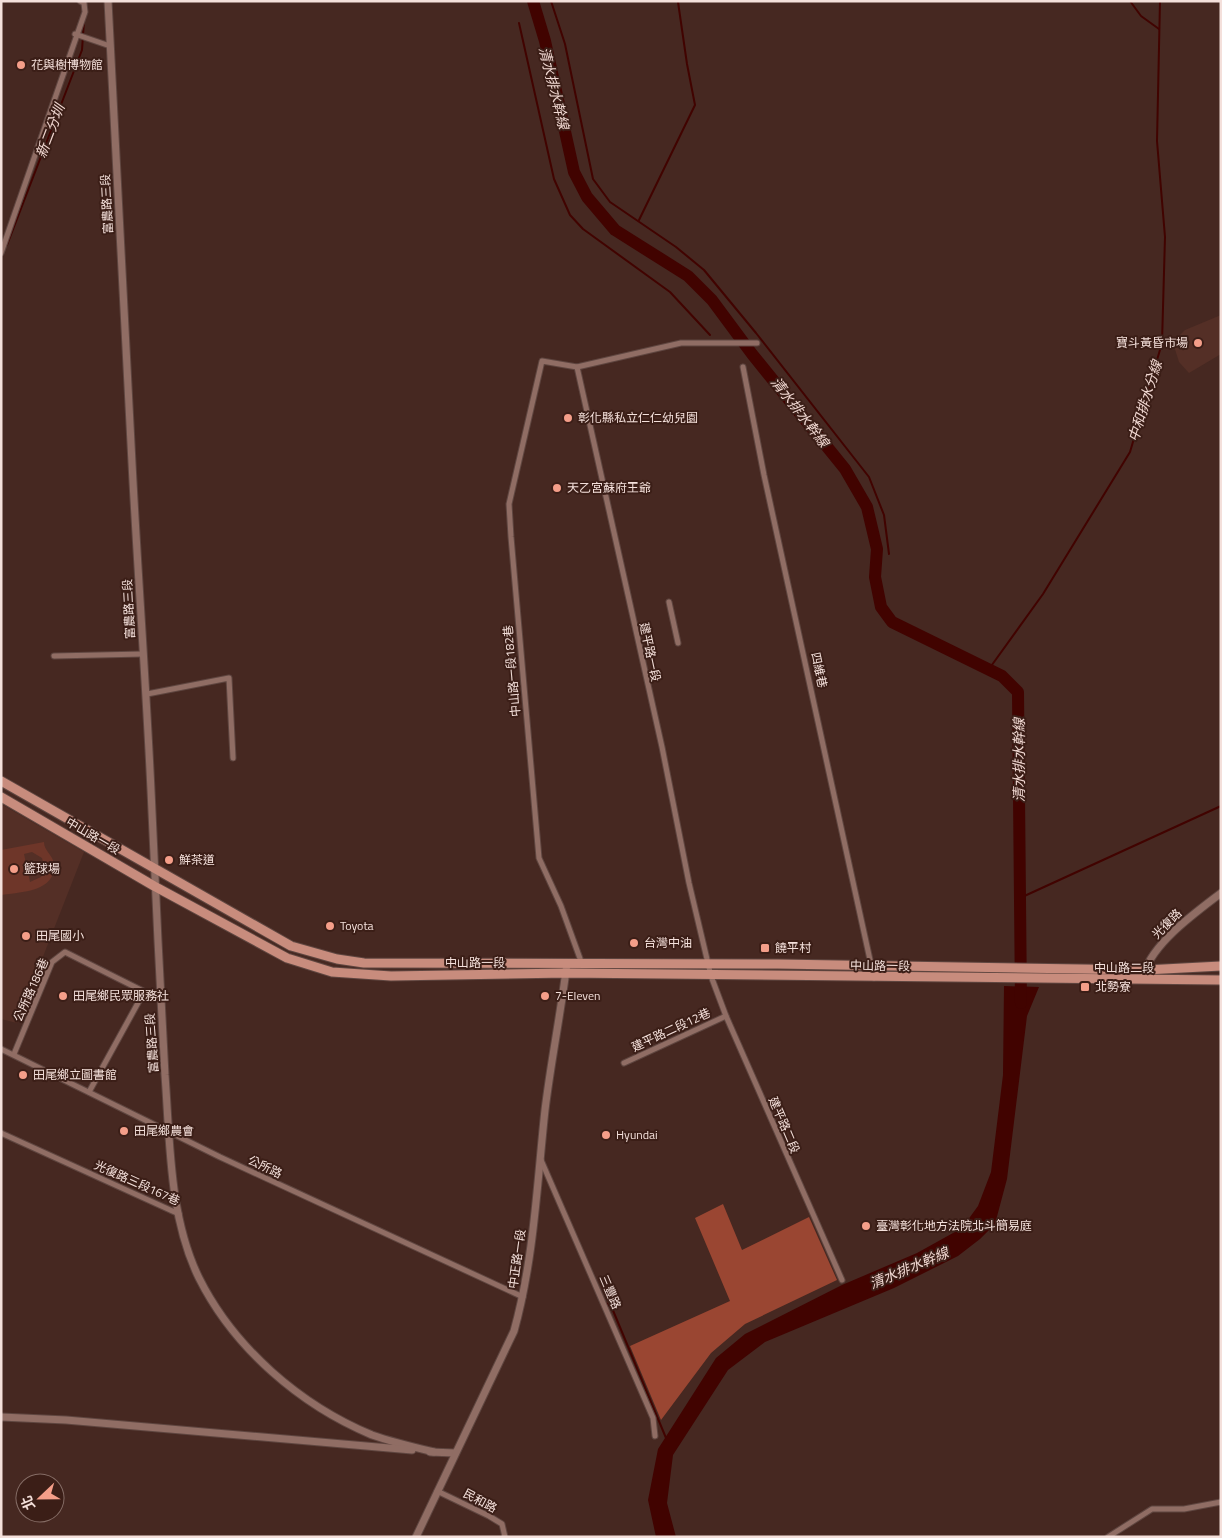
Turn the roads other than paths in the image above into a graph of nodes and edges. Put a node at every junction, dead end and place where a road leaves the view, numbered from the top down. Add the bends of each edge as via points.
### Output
1 (108, 1) edge
2 (83, 2) edge
3 (75, 34) junction
4 (110, 46) junction
5 (1, 253) edge
6 (757, 343) dead end
7 (577, 367) junction
8 (743, 367) dead end
9 (669, 602) dead end
10 (678, 643) dead end
11 (143, 654) junction
12 (54, 656) dead end
13 (146, 694) junction
14 (233, 758) dead end
15 (1, 781) edge
16 (1, 797) edge
17 (154, 869) junction
18 (154, 886) junction
19 (1221, 893) edge
20 (567, 963) junction
21 (582, 964) junction
22 (709, 965) junction
23 (872, 965) junction
24 (1221, 966) edge
25 (1029, 968) joint
26 (1145, 970) junction
27 (566, 973) junction
28 (583, 974) junction
29 (712, 976) junction
30 (874, 978) junction
31 (1026, 980) joint
32 (1142, 980) junction
33 (1221, 980) edge
34 (144, 992) junction
35 (161, 1000) junction
36 (726, 1016) junction
37 (1, 1049) edge
38 (14, 1054) junction
39 (624, 1063) dead end
40 (90, 1092) junction
41 (169, 1131) junction
42 (1, 1133) edge
43 (540, 1157) junction
44 (180, 1215) junction
45 (842, 1280) dead end
46 (523, 1297) junction
47 (1, 1417) edge
48 (373, 1435) junction
49 (655, 1436) dead end
50 (370, 1447) junction
51 (434, 1452) junction
52 (455, 1453) junction
53 (437, 1491) junction
54 (1221, 1502) edge
55 (416, 1537) edge
56 (505, 1537) edge
57 (1108, 1537) edge

1 - 4 street, 富農路三段
2 - 3 street via 85,12
3 - 4 street
3 - 5 street
4 - 11 street, 富農路三段
6 - 7 street via 681,343
7 - 21 street, 中山路一段182巷 via 542,361 509,504 539,858
7 - 22 street, 建平路一段
8 - 23 street, 四維巷
9 - 10 street
11 - 12 street
11 - 13 street, 富農路三段
13 - 14 street via 229,678
13 - 17 street, 富農路三段
15 - 17 main road, 中山路一段
16 - 18 main road, 中山路一段
17 - 18 street, 富農路三段
17 - 20 main road, 中山路一段 via 290,946 336,959 364,963
18 - 27 main road, 中山路一段 via 287,958 332,972 391,976
18 - 35 street, 富農路三段
19 - 26 street, 光復路 via 1150,957
20 - 21 main road, 中山路一段
20 - 27 street, 中正路一段
21 - 22 main road, 中山路一段
21 - 28 street, 中山路一段182巷
22 - 23 main road, 中山路一段
22 - 29 street, 建平路一段
23 - 25 main road, 中山路一段
23 - 30 street, 四維巷
24 - 26 main road, 中山路二段
25 - 26 main road, 中山路二段
26 - 32 street, 光復路
27 - 28 main road, 中山路一段
27 - 43 street, 中正路一段
28 - 29 main road, 中山路一段
29 - 30 main road, 中山路一段
29 - 36 street, 建平路二段
30 - 31 main road, 中山路一段
31 - 32 main road, 中山路二段
32 - 33 main road, 中山路二段
34 - 35 street, 公所路186巷
34 - 38 street, 公所路186巷 via 65,952 52,962
34 - 40 street
35 - 41 street, 富農路三段
36 - 39 street, 建平路二段12巷
36 - 45 street, 建平路二段
37 - 38 street, 公所路
38 - 40 street, 公所路
40 - 41 street, 公所路
41 - 44 street, 富農路三段
41 - 46 street, 公所路
42 - 44 street, 光復路三段167巷
43 - 46 street, 中正路一段
43 - 49 street, 三豐路 via 653,1418
44 - 48 street, 光復路三段167巷 via 184,1241 198,1276 221,1316 255,1356 293,1389
46 - 52 street, 中正路一段 via 514,1331
47 - 50 street
48 - 50 street via 374,1444
48 - 51 street, 光復路三段167巷
50 - 51 street
51 - 52 street
52 - 53 street, 中正路一段
53 - 55 street, 中正路一段
53 - 56 street, 民和路 via 502,1524
54 - 57 street via 1184,1509 1152,1509

